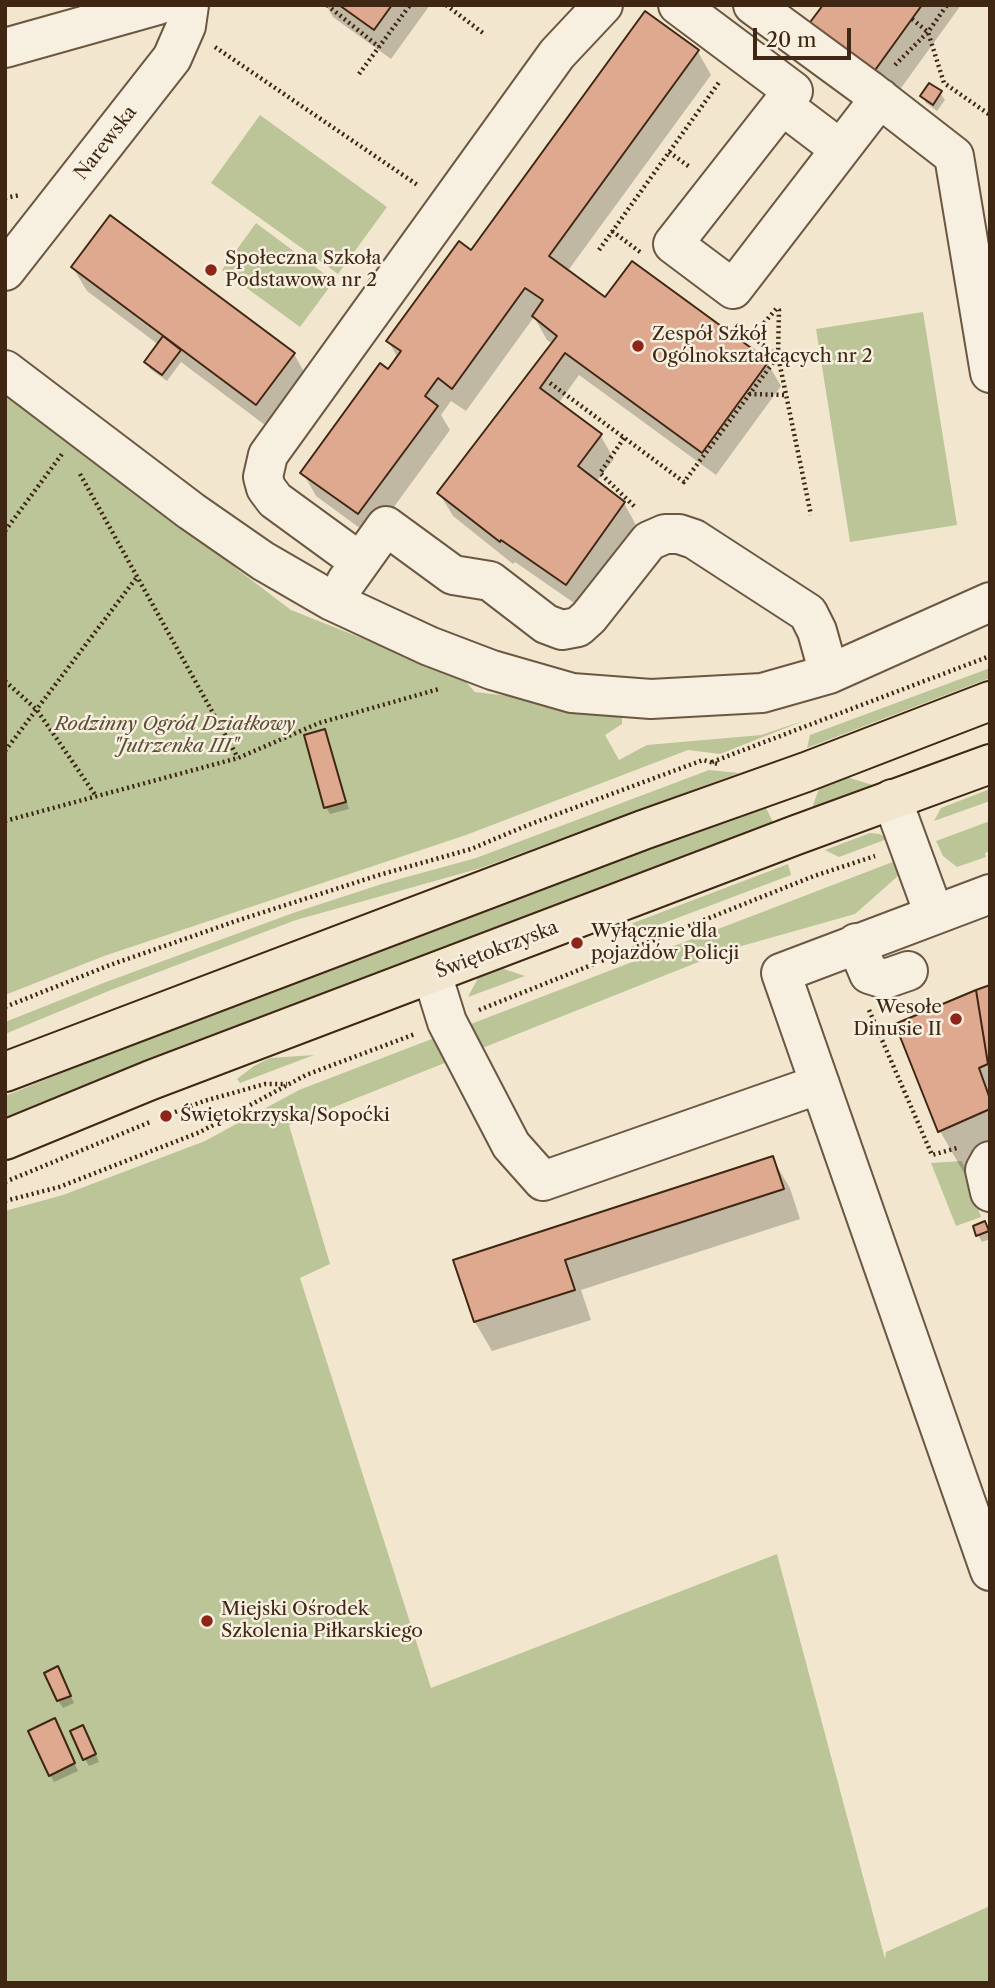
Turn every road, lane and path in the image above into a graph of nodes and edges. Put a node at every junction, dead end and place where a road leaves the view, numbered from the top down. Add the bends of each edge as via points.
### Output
1 (327, 5) edge
2 (410, 5) edge
3 (446, 5) edge
4 (603, 5) edge
5 (678, 5) edge
6 (753, 5) edge
7 (947, 5) edge
8 (178, 12) edge
9 (912, 19) dead end
10 (928, 32) junction
11 (484, 33) dead end
12 (379, 47) junction
13 (5, 48) edge
14 (741, 52) junction
15 (359, 74) dead end
16 (875, 94) junction
17 (782, 104) junction
18 (990, 115) edge
19 (839, 149) junction
20 (448, 206) junction
21 (612, 231) junction
22 (599, 250) dead end
23 (645, 256) dead end
24 (5, 271) edge
25 (727, 317) dead end
26 (752, 337) junction
27 (778, 356) junction
28 (5, 370) edge
29 (990, 373) edge
30 (550, 383) dead end
31 (748, 394) junction
32 (786, 395) junction
33 (624, 438) junction
34 (69, 458) dead end
35 (74, 463) dead end
36 (811, 515) dead end
37 (5, 531) edge
38 (649, 541) junction
39 (360, 562) junction
40 (137, 578) junction
41 (332, 601) junction
42 (990, 602) edge
43 (990, 656) edge
44 (492, 670) junction
45 (829, 674) junction
46 (5, 681) edge
47 (990, 701) edge
48 (37, 710) junction
49 (909, 732) junction
50 (5, 751) edge
51 (238, 758) junction
52 (990, 764) edge
53 (96, 796) junction
54 (892, 799) junction
55 (5, 821) edge
56 (909, 845) junction
57 (990, 894) edge
58 (934, 914) junction
59 (846, 947) junction
60 (908, 971) dead end
61 (432, 974) junction
62 (5, 1007) edge
63 (868, 1009) dead end
64 (447, 1022) junction
65 (5, 1072) edge
66 (288, 1083) junction
67 (820, 1084) junction
68 (166, 1115) dead end
69 (154, 1121) dead end
70 (5, 1140) edge
71 (979, 1153) edge
72 (5, 1182) edge
73 (990, 1192) edge
74 (5, 1201) edge
75 (986, 1548) edge

1 - 12 path
2 - 12 path
3 - 11 path
4 - 20 street via 557,54
5 - 14 street
6 - 16 street
7 - 10 path
8 - 13 street
8 - 20 path
8 - 24 street, Narewska via 172,58
9 - 10 path
10 - 16 path
10 - 18 path via 944,83
12 - 15 path
14 - 17 street via 793,91
14 - 21 path
16 - 19 street
16 - 29 street via 954,156
17 - 19 street
17 - 19 street via 673,244 733,289
20 - 39 street via 268,455 262,477 275,500
21 - 22 path
21 - 23 path
25 - 26 path
26 - 27 path
26 - 27 path via 777,308
27 - 31 path
27 - 32 path
28 - 41 street via 191,511
30 - 33 path
31 - 32 path
31 - 33 path via 684,482
32 - 36 path
33 - 38 path via 600,473 635,505
34 - 37 path via 64,452
35 - 40 path
38 - 39 street via 589,617 578,627 562,630 546,624 490,581 453,575 386,526
38 - 45 street via 665,534 694,539 808,613
39 - 41 street
40 - 48 path
40 - 51 path
41 - 44 street
42 - 45 street
43 - 62 path via 471,849 247,918
44 - 45 street via 572,693 651,699 762,693
44 - 51 path via 466,682 319,723
46 - 48 path
47 - 49 main road
48 - 50 path
48 - 53 path
49 - 54 main road via 896,742 884,769
49 - 65 main road
51 - 53 path
52 - 54 main road, Świętokrzyska
53 - 55 path
54 - 56 street
54 - 61 main road, Świętokrzyska
56 - 58 street
56 - 64 path via 814,876
57 - 58 street
58 - 59 street
59 - 60 street via 869,974 885,979
59 - 67 street via 781,973
61 - 64 street
61 - 70 main road, Świętokrzyska
63 - 71 path via 932,1155
64 - 66 path
64 - 67 street via 511,1144 543,1181
66 - 68 path via 265,1084
66 - 74 path via 200,1132 59,1186
67 - 75 street
69 - 72 path
71 - 73 street

